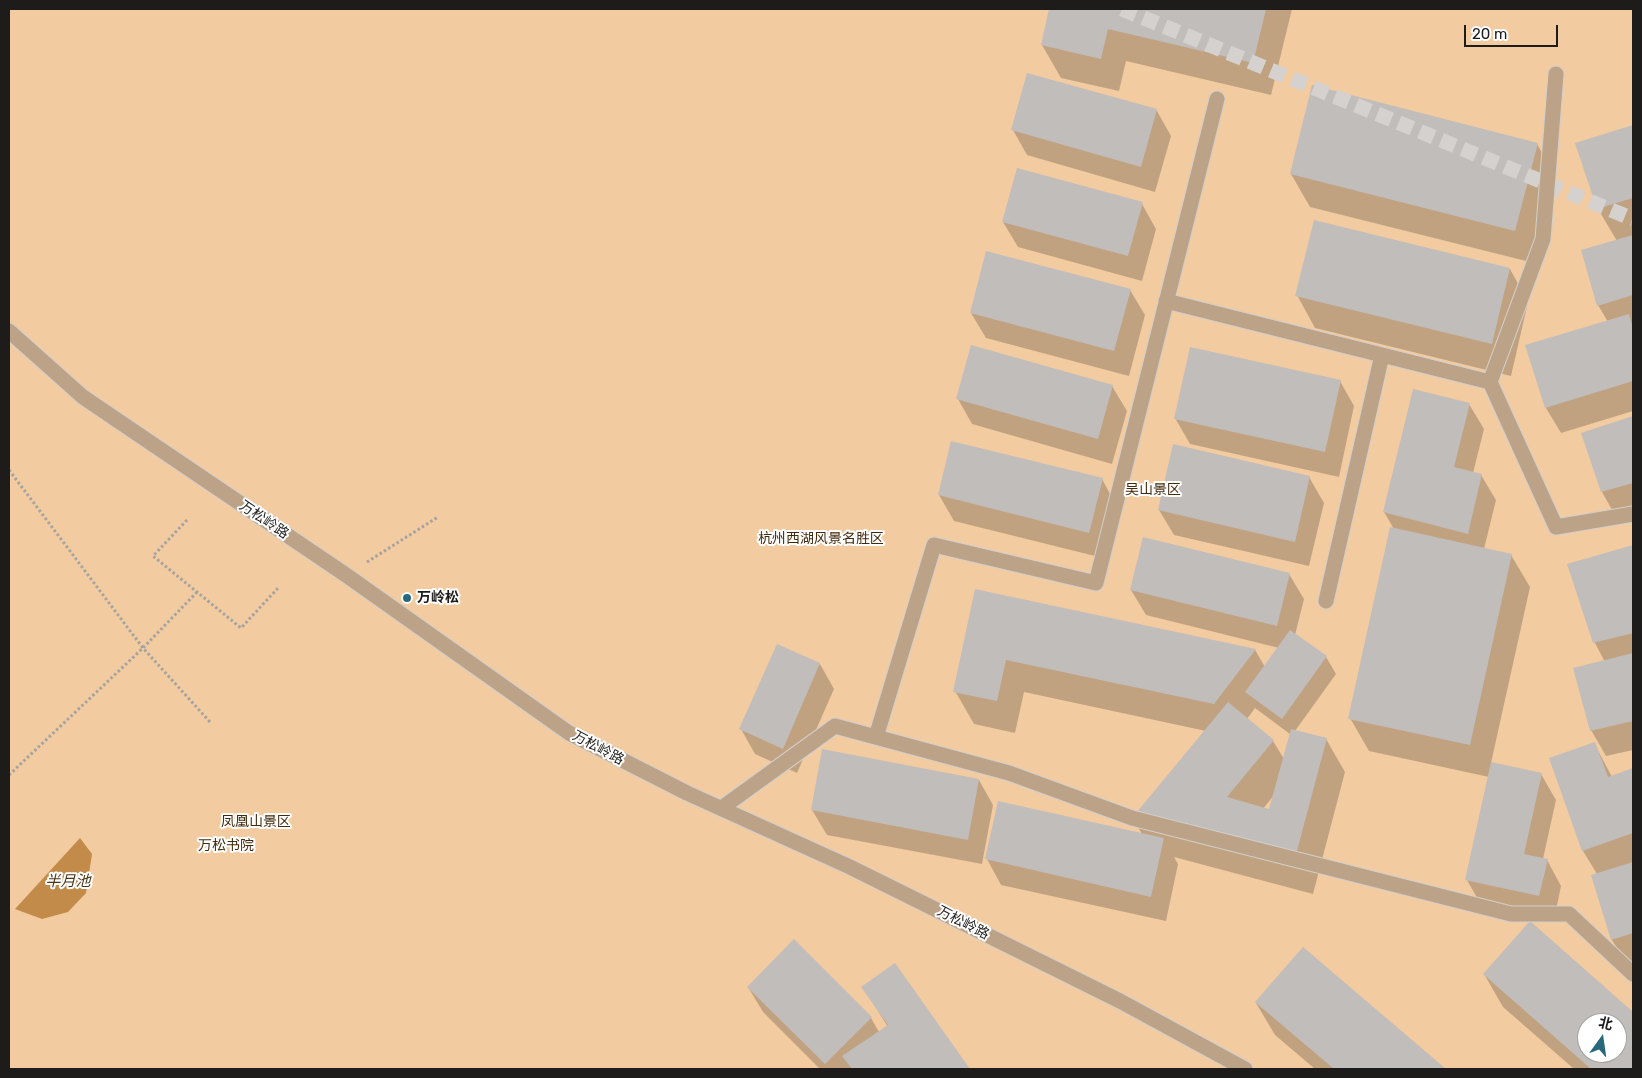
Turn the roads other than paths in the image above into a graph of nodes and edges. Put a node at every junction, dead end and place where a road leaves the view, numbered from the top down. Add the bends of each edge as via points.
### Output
1 (1556, 74) dead end
2 (1217, 99) dead end
3 (1166, 301) junction
4 (9, 331) edge
5 (1382, 355) junction
6 (1490, 382) junction
7 (1633, 514) edge
8 (1326, 601) dead end
9 (876, 737) junction
10 (723, 807) junction
11 (1633, 974) edge
12 (1245, 1069) edge

1 - 6 street via 1543,239
2 - 3 street
3 - 5 street
3 - 9 street via 1096,584 934,545
4 - 10 street, 万松岭路 via 83,397 569,733 624,763
5 - 6 street
5 - 8 street
6 - 7 street via 1556,527
9 - 10 street via 835,726
9 - 11 street via 1009,773 1132,818 1511,914 1569,914
10 - 12 street, 万松岭路 via 1120,1002

